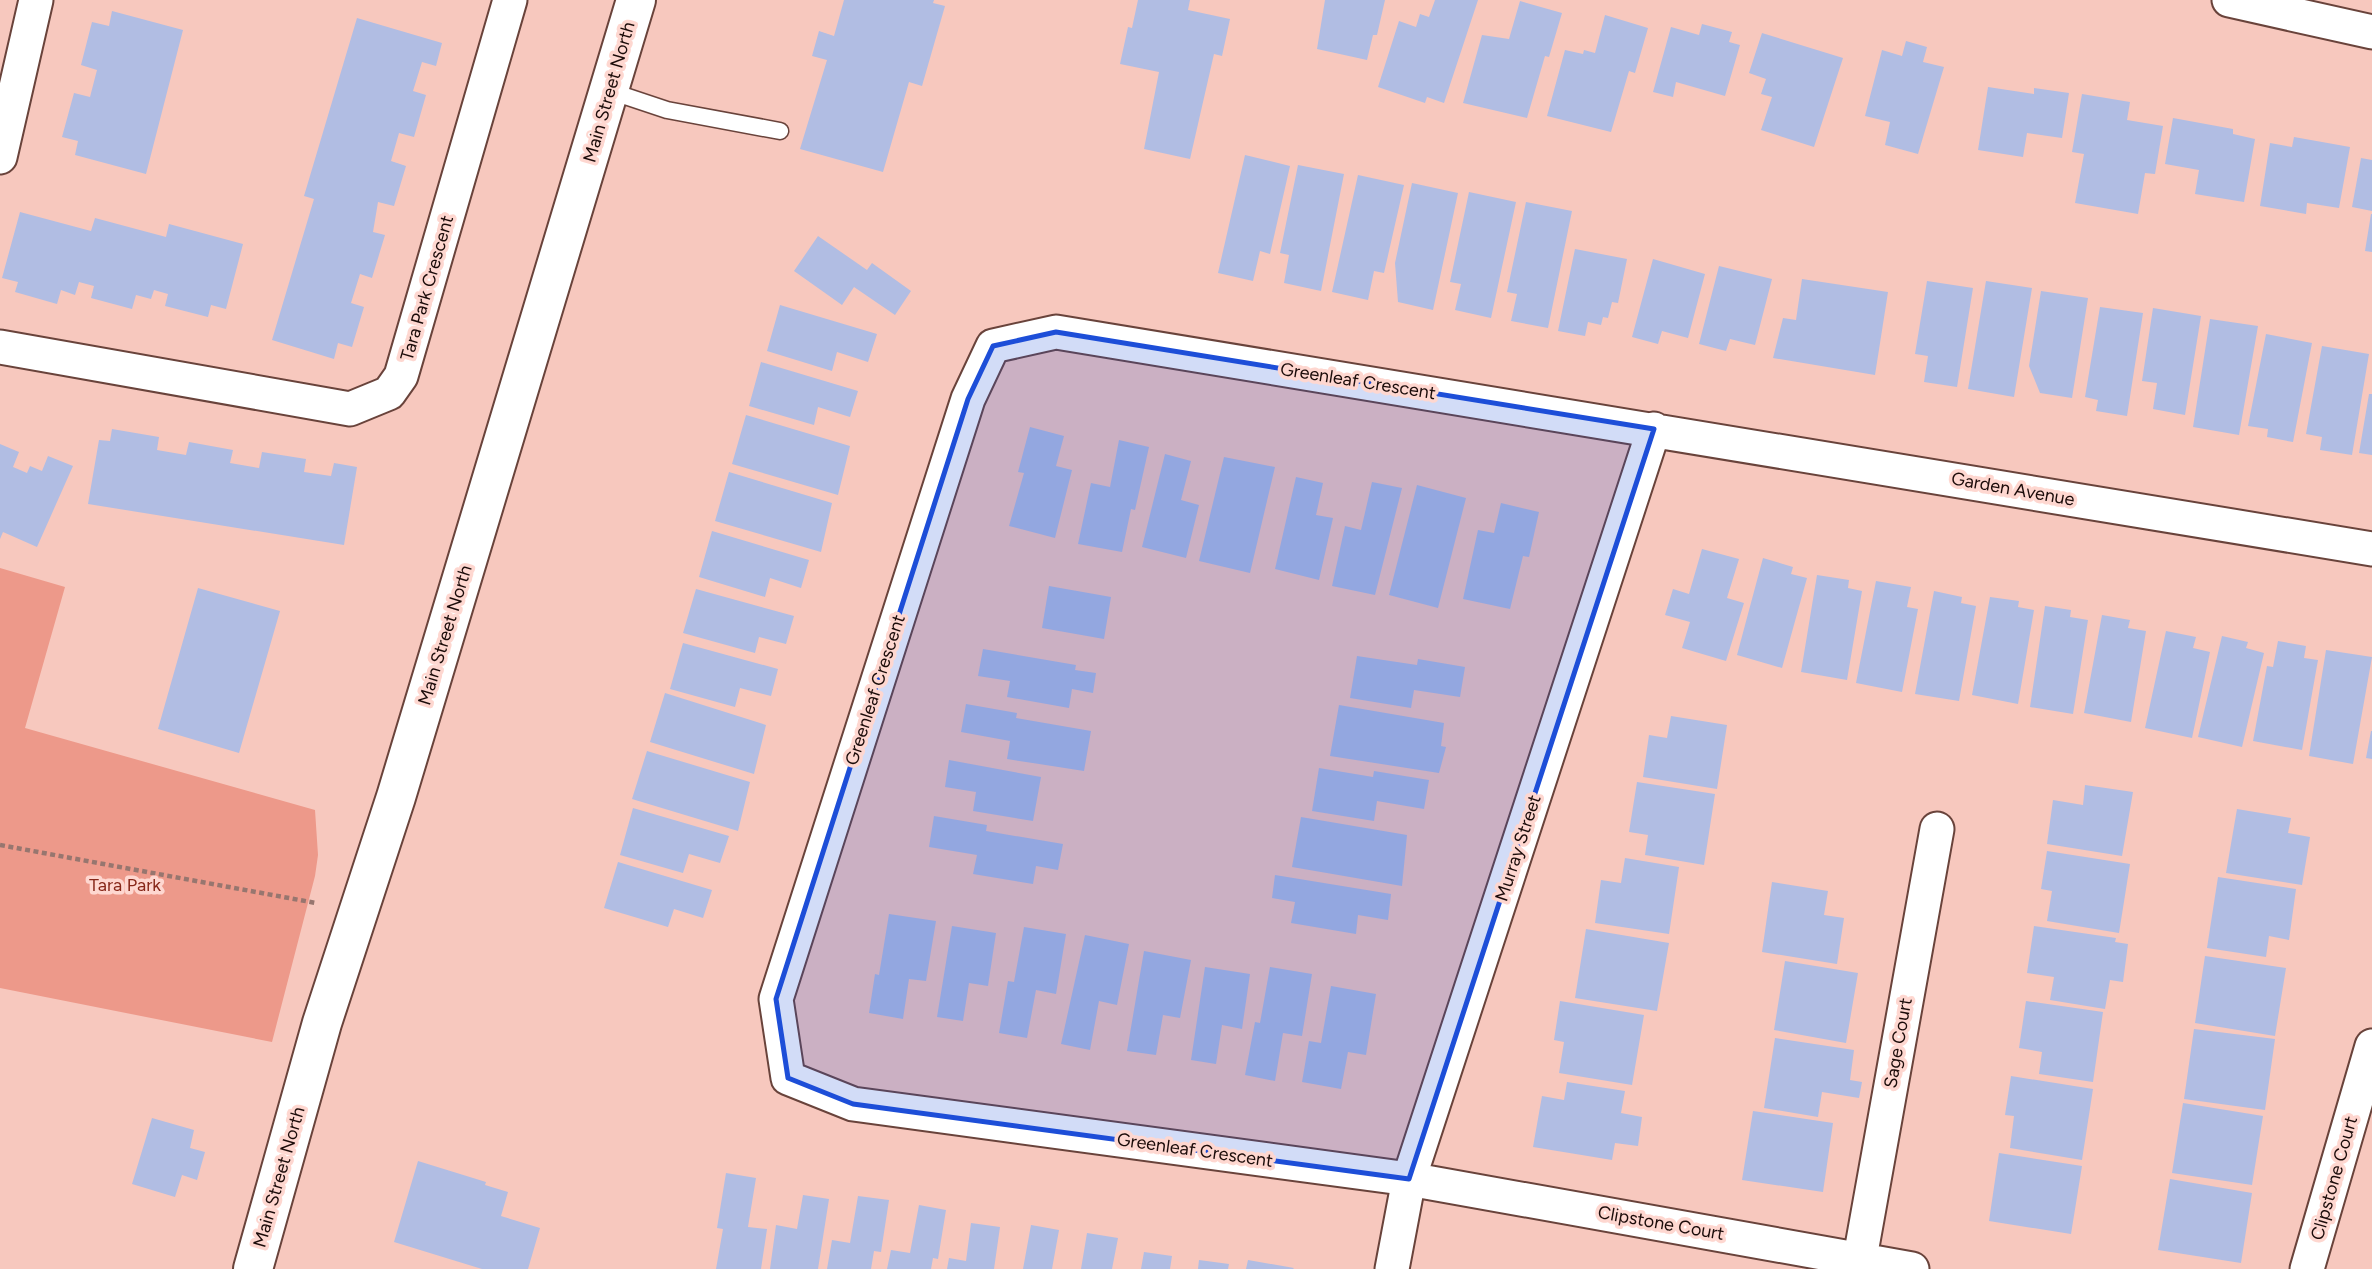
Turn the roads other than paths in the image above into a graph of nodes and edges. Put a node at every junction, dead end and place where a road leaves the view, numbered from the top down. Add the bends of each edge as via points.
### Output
1 (36, 0) edge
2 (510, 0) edge
3 (636, 0) edge
4 (2229, 0) edge
5 (2372, 32) edge
6 (610, 90) junction
7 (780, 131) dead end
8 (0, 157) edge
9 (0, 347) edge
10 (1654, 429) junction
11 (2372, 550) edge
12 (1937, 829) dead end
13 (2372, 1046) edge
14 (1409, 1179) junction
15 (1860, 1258) junction
16 (253, 1269) edge
17 (1392, 1269) edge
18 (1912, 1269) edge
19 (2307, 1269) edge

1 - 8 street
2 - 9 street, Tara Park Crescent via 401,376 389,393 350,409
3 - 6 main road, Main Street North
4 - 5 street
6 - 7 lane via 667,110
6 - 16 main road, Main Street North via 392,811 323,1023
10 - 11 street, Garden Avenue
10 - 14 street, Murray Street
10 - 14 street, Greenleaf Crescent via 1056,332 992,345 968,398 776,999 788,1078 853,1104
12 - 15 street, Sage Court
13 - 19 street, Clipstone Court
14 - 15 street, Clipstone Court
14 - 17 street, Murray Street
15 - 18 street, Clipstone Court

